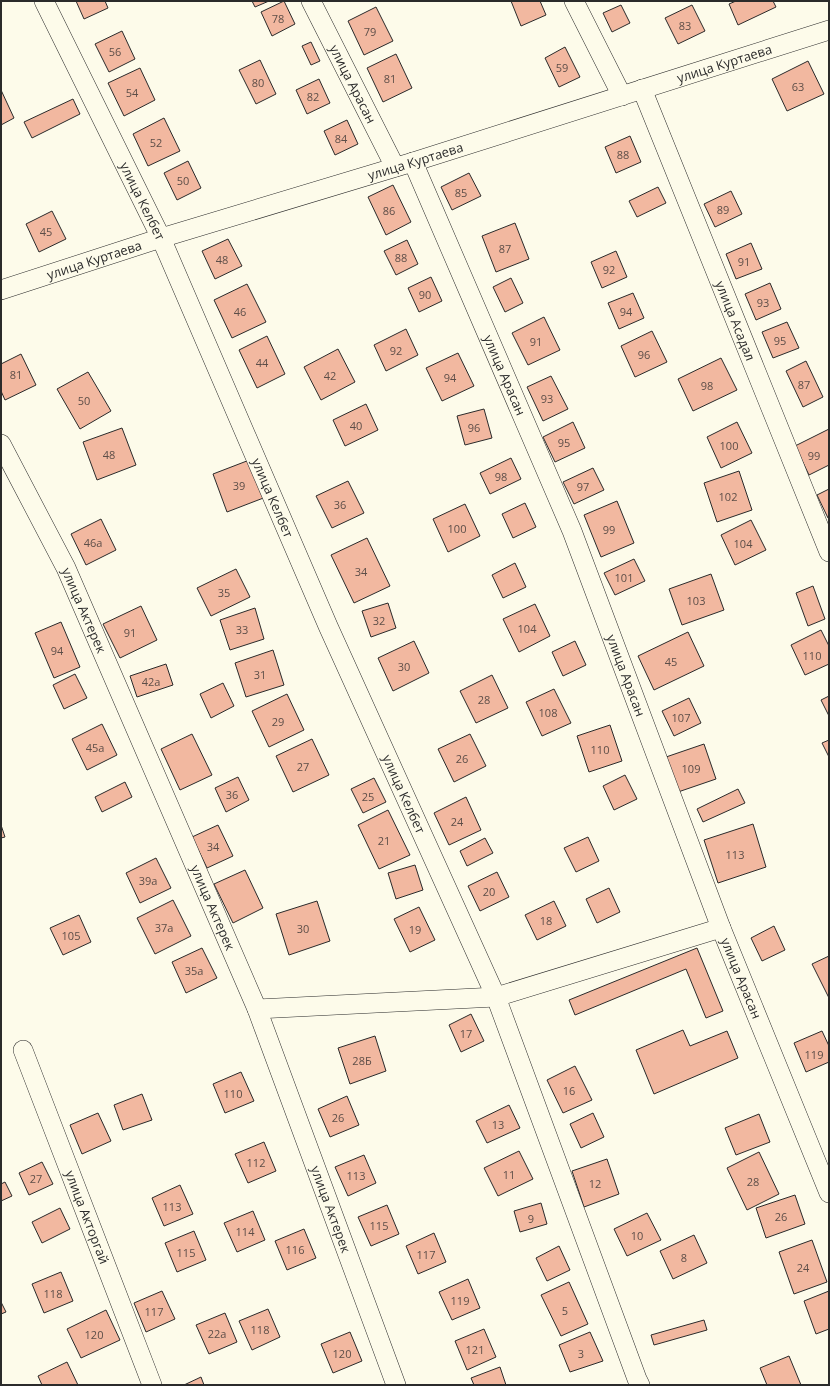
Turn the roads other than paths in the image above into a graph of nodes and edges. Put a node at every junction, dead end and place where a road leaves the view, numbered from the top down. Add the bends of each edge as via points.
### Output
1 (44, 1) edge
2 (311, 1) edge
3 (574, 1) edge
4 (829, 30) edge
5 (642, 89) junction
6 (622, 96) junction
7 (413, 162) junction
8 (395, 167) junction
9 (161, 238) junction
10 (1, 290) edge
11 (1, 444) edge
12 (829, 552) edge
13 (721, 928) junction
14 (496, 997) junction
15 (257, 1009) junction
16 (23, 1050) dead end
17 (829, 1193) edge
18 (152, 1385) edge
19 (396, 1385) edge
20 (640, 1385) edge

1 - 9 street, улица Келбет
2 - 8 street, улица Арасан
3 - 6 street
4 - 5 street, улица Куртаева
5 - 6 street, улица Куртаева
5 - 12 street, улица Асадал
6 - 7 street, улица Куртаева
7 - 8 street, улица Куртаева
7 - 13 street, улица Арасан via 572,531
8 - 9 street, улица Куртаева
9 - 10 street, улица Куртаева
9 - 14 street, улица Келбет via 328,626
11 - 15 street, улица Актерек via 66,568
13 - 14 street
13 - 17 street, улица Арасан
14 - 15 street
14 - 20 street, улица Келбет
15 - 19 street, улица Актерек
16 - 18 street, улица Акторгай

